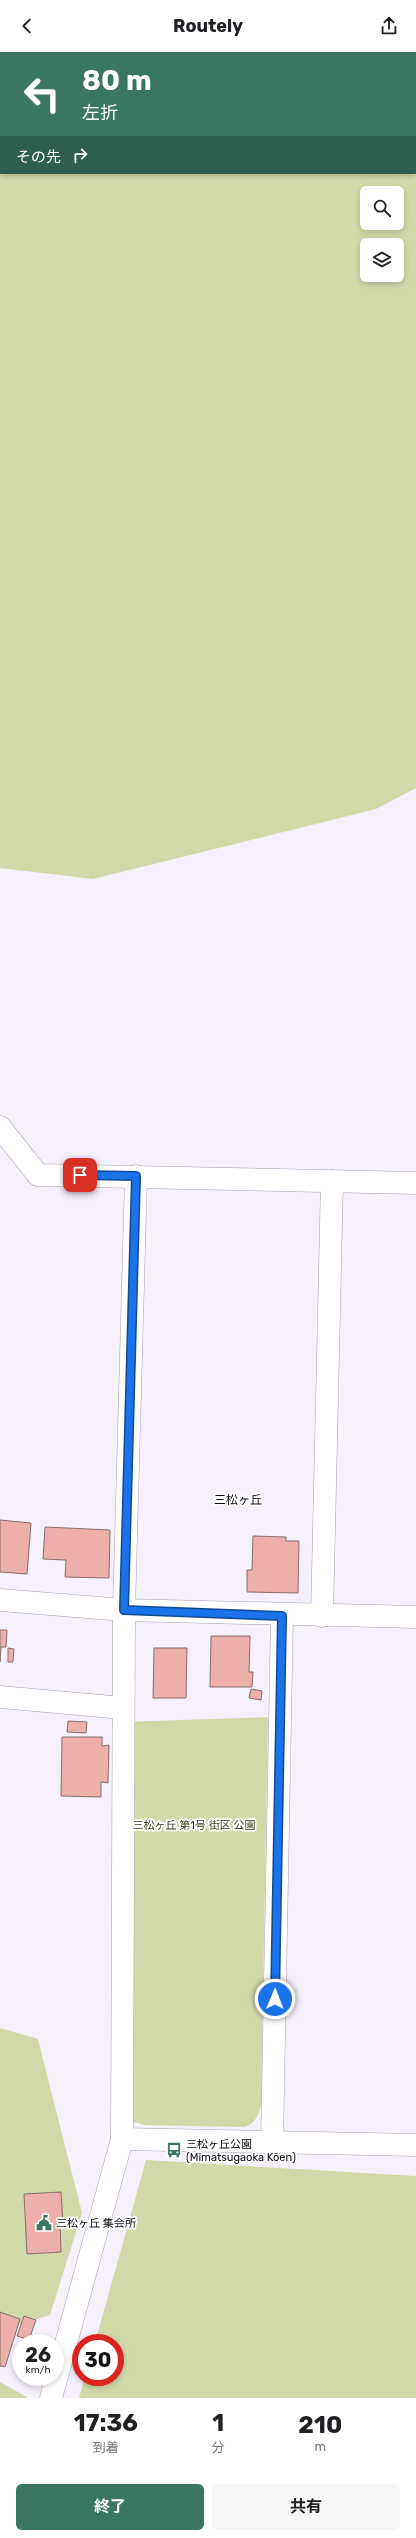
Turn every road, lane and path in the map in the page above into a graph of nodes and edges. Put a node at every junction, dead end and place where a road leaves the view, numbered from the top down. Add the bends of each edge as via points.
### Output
1 (0, 1127) edge
2 (136, 1176) junction
3 (332, 1181) junction
4 (416, 1183) edge
5 (0, 1600) edge
6 (124, 1610) junction
7 (282, 1616) junction
8 (322, 1616) junction
9 (416, 1617) edge
10 (0, 1697) edge
11 (123, 1708) junction
12 (122, 2139) junction
13 (272, 2142) junction
14 (416, 2145) edge
15 (51, 2398) edge

1 - 2 street via 38,1175
2 - 3 street
2 - 6 street
3 - 4 street
3 - 8 street
5 - 6 street
6 - 7 street
6 - 11 street
7 - 8 street
7 - 13 street
8 - 9 street
10 - 11 street
11 - 12 street
12 - 13 street
12 - 15 street
13 - 14 street

